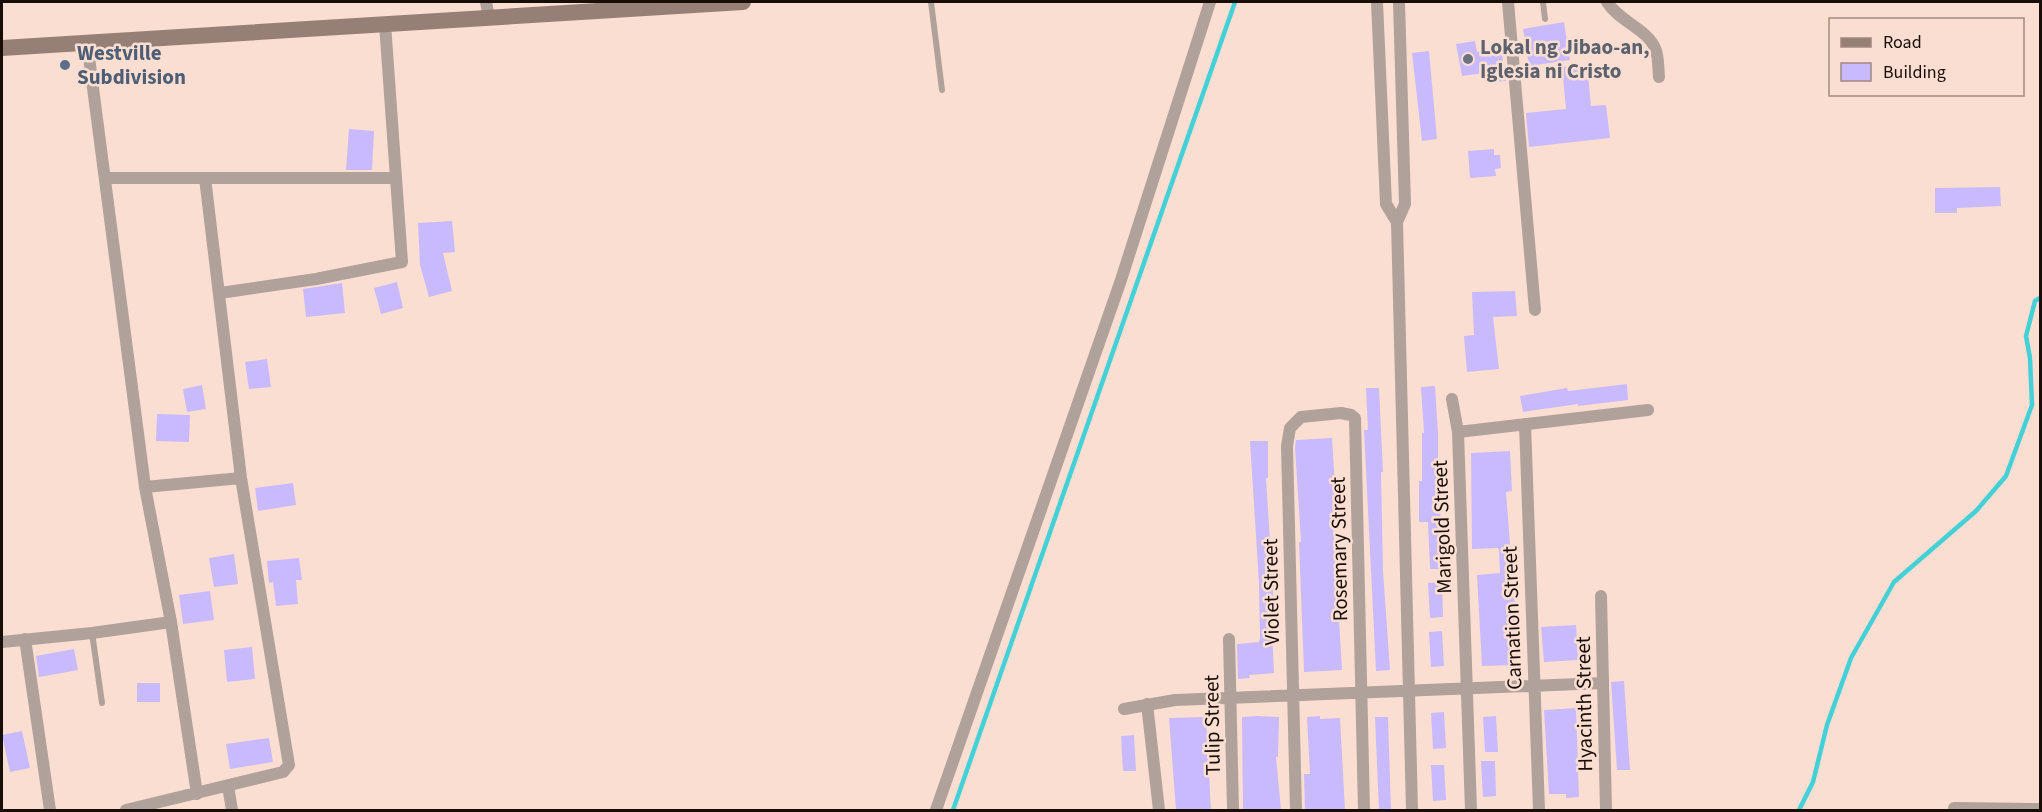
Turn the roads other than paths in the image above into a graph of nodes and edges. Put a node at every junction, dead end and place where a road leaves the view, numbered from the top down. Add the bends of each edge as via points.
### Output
1 (743, 2) edge
2 (931, 2) edge
3 (1210, 2) edge
4 (1377, 2) edge
5 (1399, 2) edge
6 (1508, 2) edge
7 (1543, 2) edge
8 (1607, 2) edge
9 (487, 9) edge
10 (1545, 19) dead end
11 (386, 24) junction
12 (87, 42) junction
13 (2, 48) edge
14 (1659, 77) dead end
15 (942, 90) dead end
16 (106, 178) junction
17 (205, 178) junction
18 (396, 178) junction
19 (1397, 222) junction
20 (220, 293) junction
21 (1535, 310) dead end
22 (1452, 399) dead end
23 (1648, 410) dead end
24 (1341, 413) joint
25 (1525, 424) junction
26 (1458, 432) junction
27 (241, 478) junction
28 (145, 488) junction
29 (1601, 596) dead end
30 (171, 622) junction
31 (92, 633) junction
32 (25, 639) junction
33 (1229, 639) dead end
34 (2, 642) edge
35 (1603, 683) junction
36 (1533, 686) junction
37 (1468, 689) junction
38 (1408, 692) junction
39 (1362, 694) junction
40 (1292, 696) junction
41 (1231, 698) junction
42 (102, 703) dead end
43 (1147, 704) junction
44 (1124, 709) dead end
45 (228, 786) junction
46 (197, 794) junction
47 (1954, 807) dead end
48 (2040, 808) edge
49 (50, 810) edge
50 (126, 810) edge
51 (232, 810) edge
52 (936, 810) edge
53 (1159, 810) edge
54 (1233, 810) edge
55 (1296, 810) edge
56 (1364, 810) edge
57 (1412, 810) edge
58 (1471, 810) edge
59 (1539, 810) edge
60 (1606, 810) edge

1 - 9 main road
2 - 15 lane
3 - 52 street via 1121,280
4 - 19 street via 1386,204
5 - 19 street via 1405,204
6 - 21 street
7 - 10 lane
8 - 14 street via 1615,14 1652,42 1657,51
9 - 11 main road
11 - 12 main road
11 - 18 street
12 - 13 main road
12 - 16 street
16 - 17 street
16 - 28 street
17 - 18 street
17 - 20 street
18 - 20 street via 402,262
19 - 38 street
20 - 27 street
22 - 26 street
23 - 25 street, Marigold Street
24 - 39 street, Rosemary Street via 1355,418
24 - 40 street, Violet Street via 1301,417 1289,434
25 - 26 street, Marigold Street
25 - 36 street, Carnation Street
26 - 37 street, Marigold Street
27 - 28 street
27 - 45 street via 289,765 283,772
28 - 30 street
29 - 35 street, Hyacinth Street
30 - 31 street
30 - 46 street
31 - 32 street
31 - 42 lane
32 - 34 street
32 - 49 street
33 - 41 street, Tulip Street
35 - 36 street
35 - 60 street, Hyacinth Street
36 - 37 street
36 - 59 street, Carnation Street
37 - 38 street
37 - 58 street, Marigold Street
38 - 39 street
38 - 57 street
39 - 40 street
39 - 56 street
40 - 41 street
40 - 55 street, Violet Street
41 - 43 street
41 - 54 street, Tulip Street
43 - 44 street
43 - 53 street
45 - 46 street
45 - 51 street
46 - 50 street
47 - 48 street

